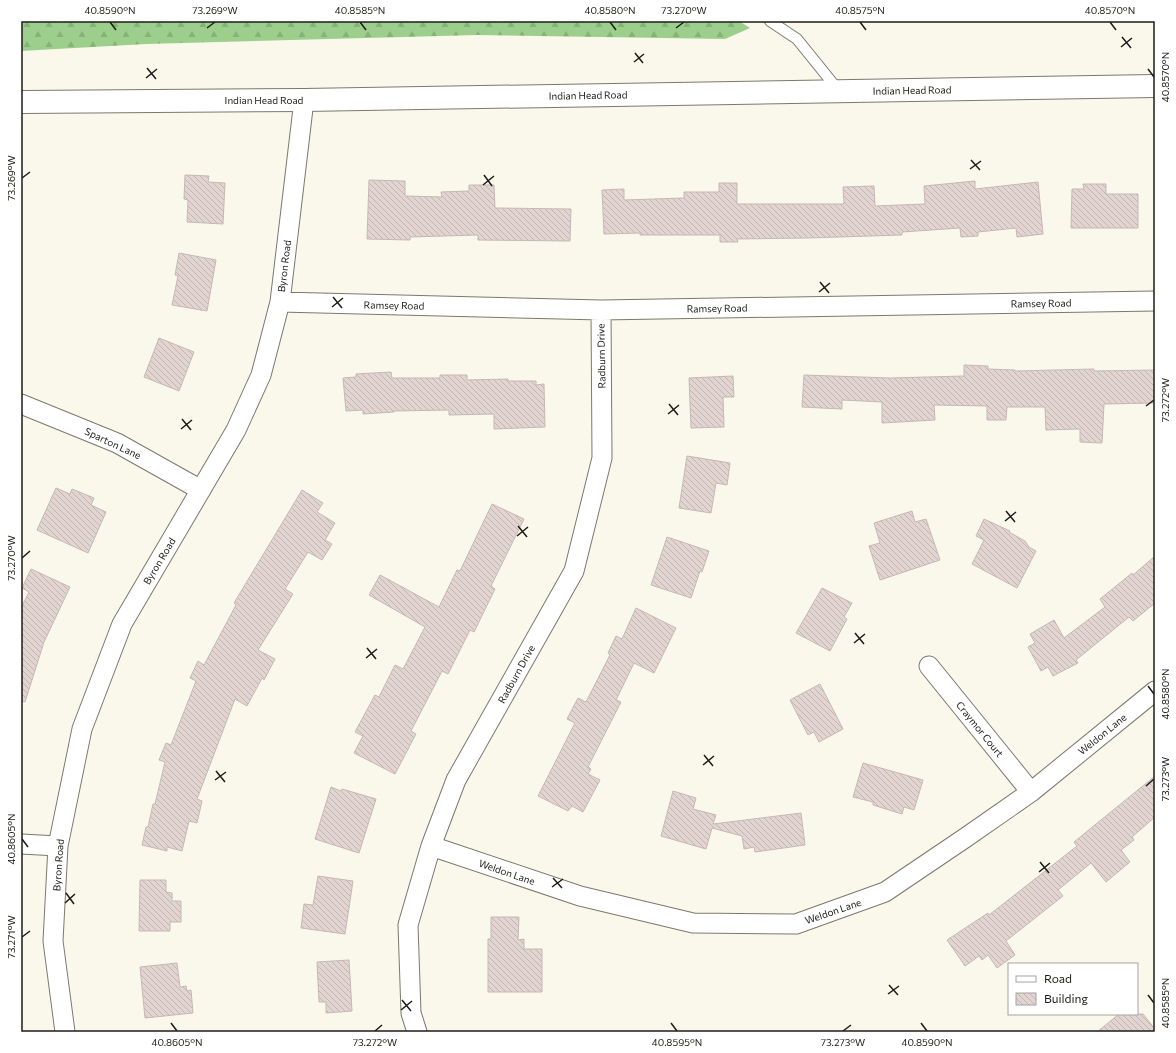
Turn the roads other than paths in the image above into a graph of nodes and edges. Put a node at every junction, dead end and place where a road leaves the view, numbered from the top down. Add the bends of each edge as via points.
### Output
1 (770, 21) edge
2 (1155, 86) edge
3 (839, 91) junction
4 (304, 100) junction
5 (21, 102) edge
6 (1155, 301) edge
7 (280, 302) junction
8 (601, 310) junction
9 (21, 404) edge
10 (201, 490) junction
11 (929, 666) dead end
12 (1155, 691) edge
13 (1031, 792) junction
14 (21, 844) edge
15 (58, 846) junction
16 (430, 846) junction
17 (65, 1032) edge
18 (417, 1032) edge

1 - 3 lane via 797,40
2 - 3 main road, Indian Head Road
3 - 4 main road, Indian Head Road
4 - 5 main road, Indian Head Road
4 - 7 street, Byron Road
6 - 8 street, Ramsey Road
7 - 8 street, Ramsey Road
7 - 10 street, Byron Road via 261,375 236,430
8 - 16 street, Radburn Drive via 602,458 574,571 456,780
9 - 10 street, Sparton Lane via 117,443
10 - 15 street, Byron Road via 122,624 82,729
11 - 13 street, Craymor Court
12 - 13 street, Weldon Lane
13 - 16 street, Weldon Lane via 885,892 796,924 693,923 580,896
14 - 15 street
15 - 17 street, Byron Road via 53,941
16 - 18 street, Radburn Drive via 408,925 411,1013

